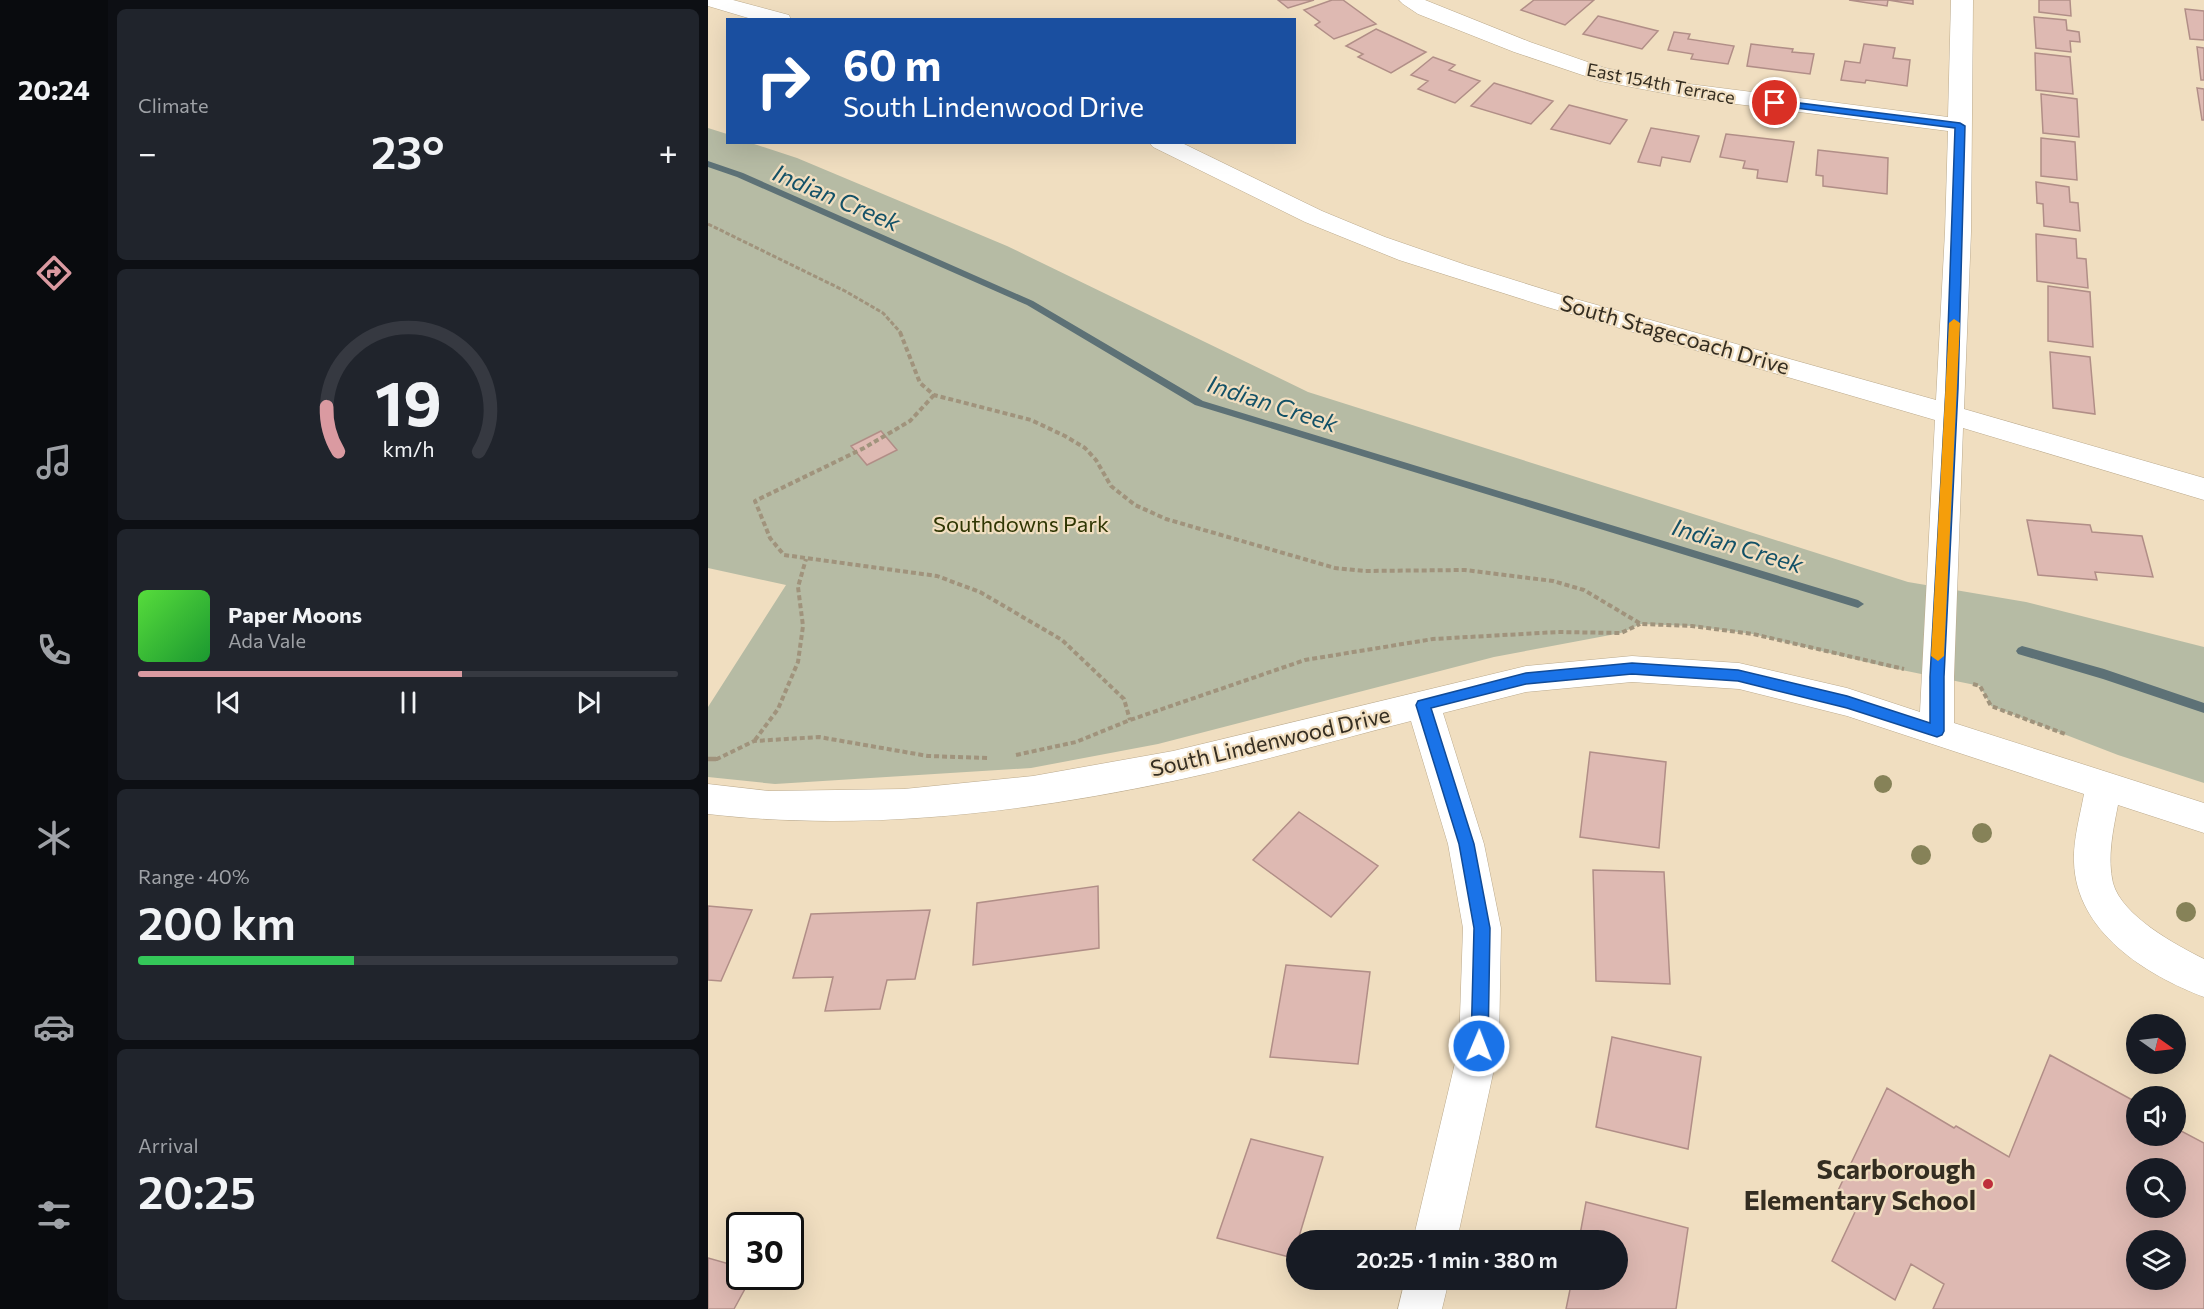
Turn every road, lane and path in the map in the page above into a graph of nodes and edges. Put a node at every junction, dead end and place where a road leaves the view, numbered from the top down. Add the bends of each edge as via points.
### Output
1 (709, 0) edge
2 (1410, 0) edge
3 (1962, 0) edge
4 (743, 4) edge
5 (776, 18) edge
6 (1960, 126) junction
7 (1165, 144) edge
8 (708, 224) edge
9 (934, 395) junction
10 (1951, 415) junction
11 (2204, 489) edge
12 (806, 559) junction
13 (1423, 705) junction
14 (1130, 720) junction
15 (1937, 731) junction
16 (754, 741) junction
17 (1013, 756) dead end
18 (992, 758) dead end
19 (708, 759) edge
20 (2104, 785) junction
21 (708, 799) edge
22 (2204, 818) edge
23 (2204, 980) edge
24 (1438, 1230) edge
25 (1425, 1290) edge
26 (1420, 1309) edge

1 - 4 street
2 - 6 street, East 154th Terrace via 1522,47 1600,74 1689,91
3 - 6 street
4 - 5 street
6 - 10 street
7 - 10 street, South Stagecoach Drive via 1296,210 1407,254
8 - 9 path via 845,291 883,314 902,334 921,383
9 - 12 path via 910,421 873,443 755,501 770,538 784,555
9 - 14 path via 1031,420 1065,436 1085,448 1111,486 1135,505 1166,519 1335,568 1465,570 1552,580 1584,590 1641,624 1621,633 1558,632 1433,639 1305,660
10 - 11 street, South Stagecoach Drive
10 - 15 street
12 - 14 path via 937,576 980,592 1062,640 1124,699
12 - 16 path via 798,587 803,626 798,662 778,709
13 - 15 street, South Lindenwood Drive via 1526,679 1632,669 1738,676 1847,702
13 - 21 street, South Lindenwood Drive via 1173,766 1033,791 904,804 769,806
13 - 24 street via 1466,844 1482,928 1479,1046
14 - 17 path via 1076,742
15 - 20 street, South Lindenwood Drive
16 - 18 path via 819,737 928,756
16 - 19 path via 717,759
20 - 22 street, South Lindenwood Drive
20 - 23 street via 2092,865 2100,899 2134,940
25 - 26 street

